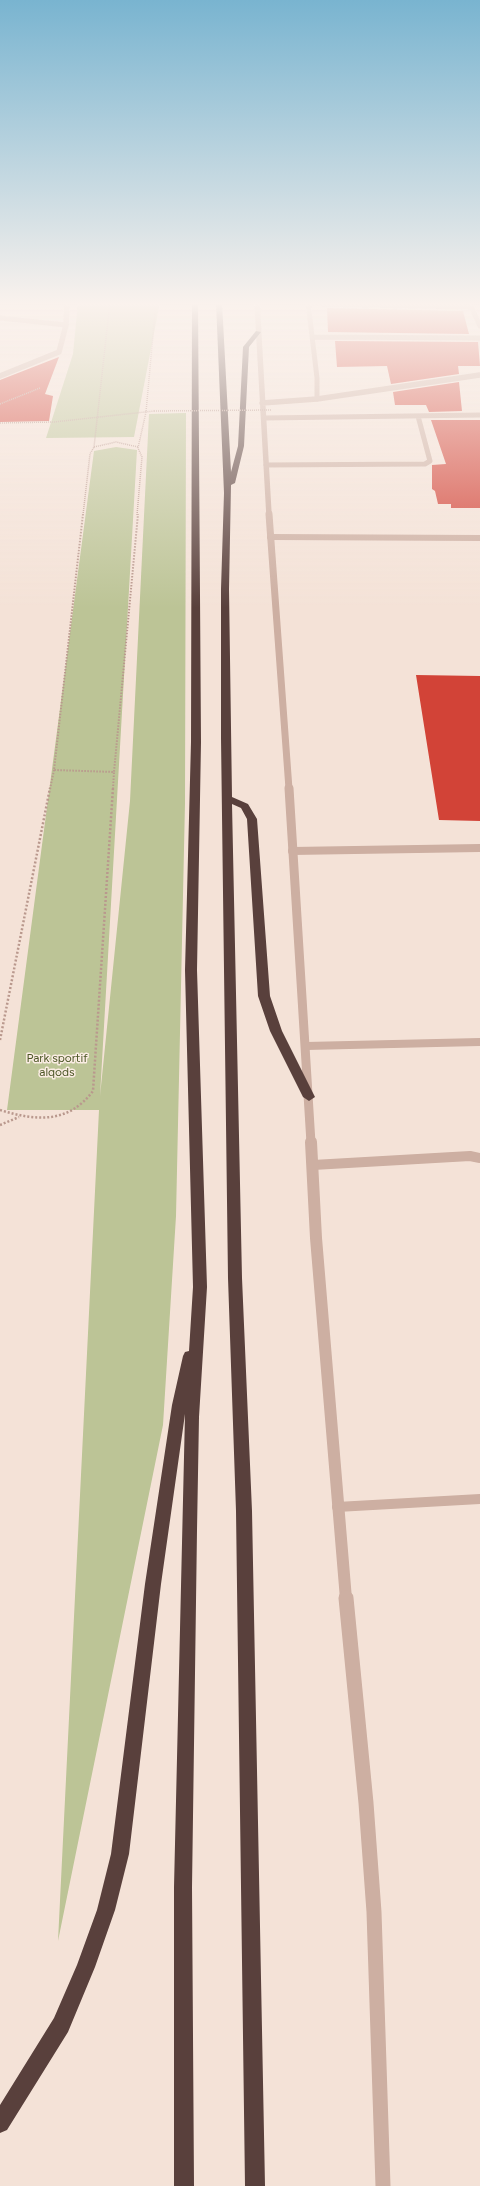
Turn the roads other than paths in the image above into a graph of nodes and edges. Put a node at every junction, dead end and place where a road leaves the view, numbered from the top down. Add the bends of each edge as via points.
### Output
1 (194, 404) edge
2 (224, 404) edge
3 (244, 404) edge
4 (265, 404) edge
5 (294, 404) edge
6 (266, 410) junction
7 (480, 415) edge
8 (418, 416) junction
9 (266, 465) junction
10 (228, 493) junction
11 (270, 537) junction
12 (480, 538) edge
13 (227, 798) junction
14 (480, 848) edge
15 (292, 852) junction
16 (480, 1042) edge
17 (306, 1046) junction
18 (309, 1097) junction
19 (480, 1158) edge
20 (313, 1165) junction
21 (200, 1287) junction
22 (480, 1499) edge
23 (337, 1507) junction
24 (0, 2122) edge
25 (184, 2186) edge
26 (255, 2186) edge
27 (383, 2186) edge

1 - 21 highway via 196,742 191,970
2 - 10 highway
3 - 10 highway via 242,446
4 - 6 street
5 - 6 street
6 - 8 lane
6 - 9 street
7 - 8 lane
8 - 9 lane via 430,461 425,464
9 - 11 street
10 - 13 highway via 225,589
11 - 12 lane
11 - 15 street
13 - 18 highway via 244,806 252,819 264,996 276,1031
13 - 26 highway via 235,1278 244,1519
14 - 15 lane
15 - 17 street
16 - 17 lane
17 - 18 street
18 - 20 street
19 - 20 lane via 470,1156
20 - 23 street via 316,1238
21 - 24 highway via 194,1340 179,1405 154,1577 120,1854 106,1910 86,1967 61,2025
21 - 25 highway via 192,1417 189,1530 183,1887
22 - 23 lane
23 - 27 street via 374,1912

